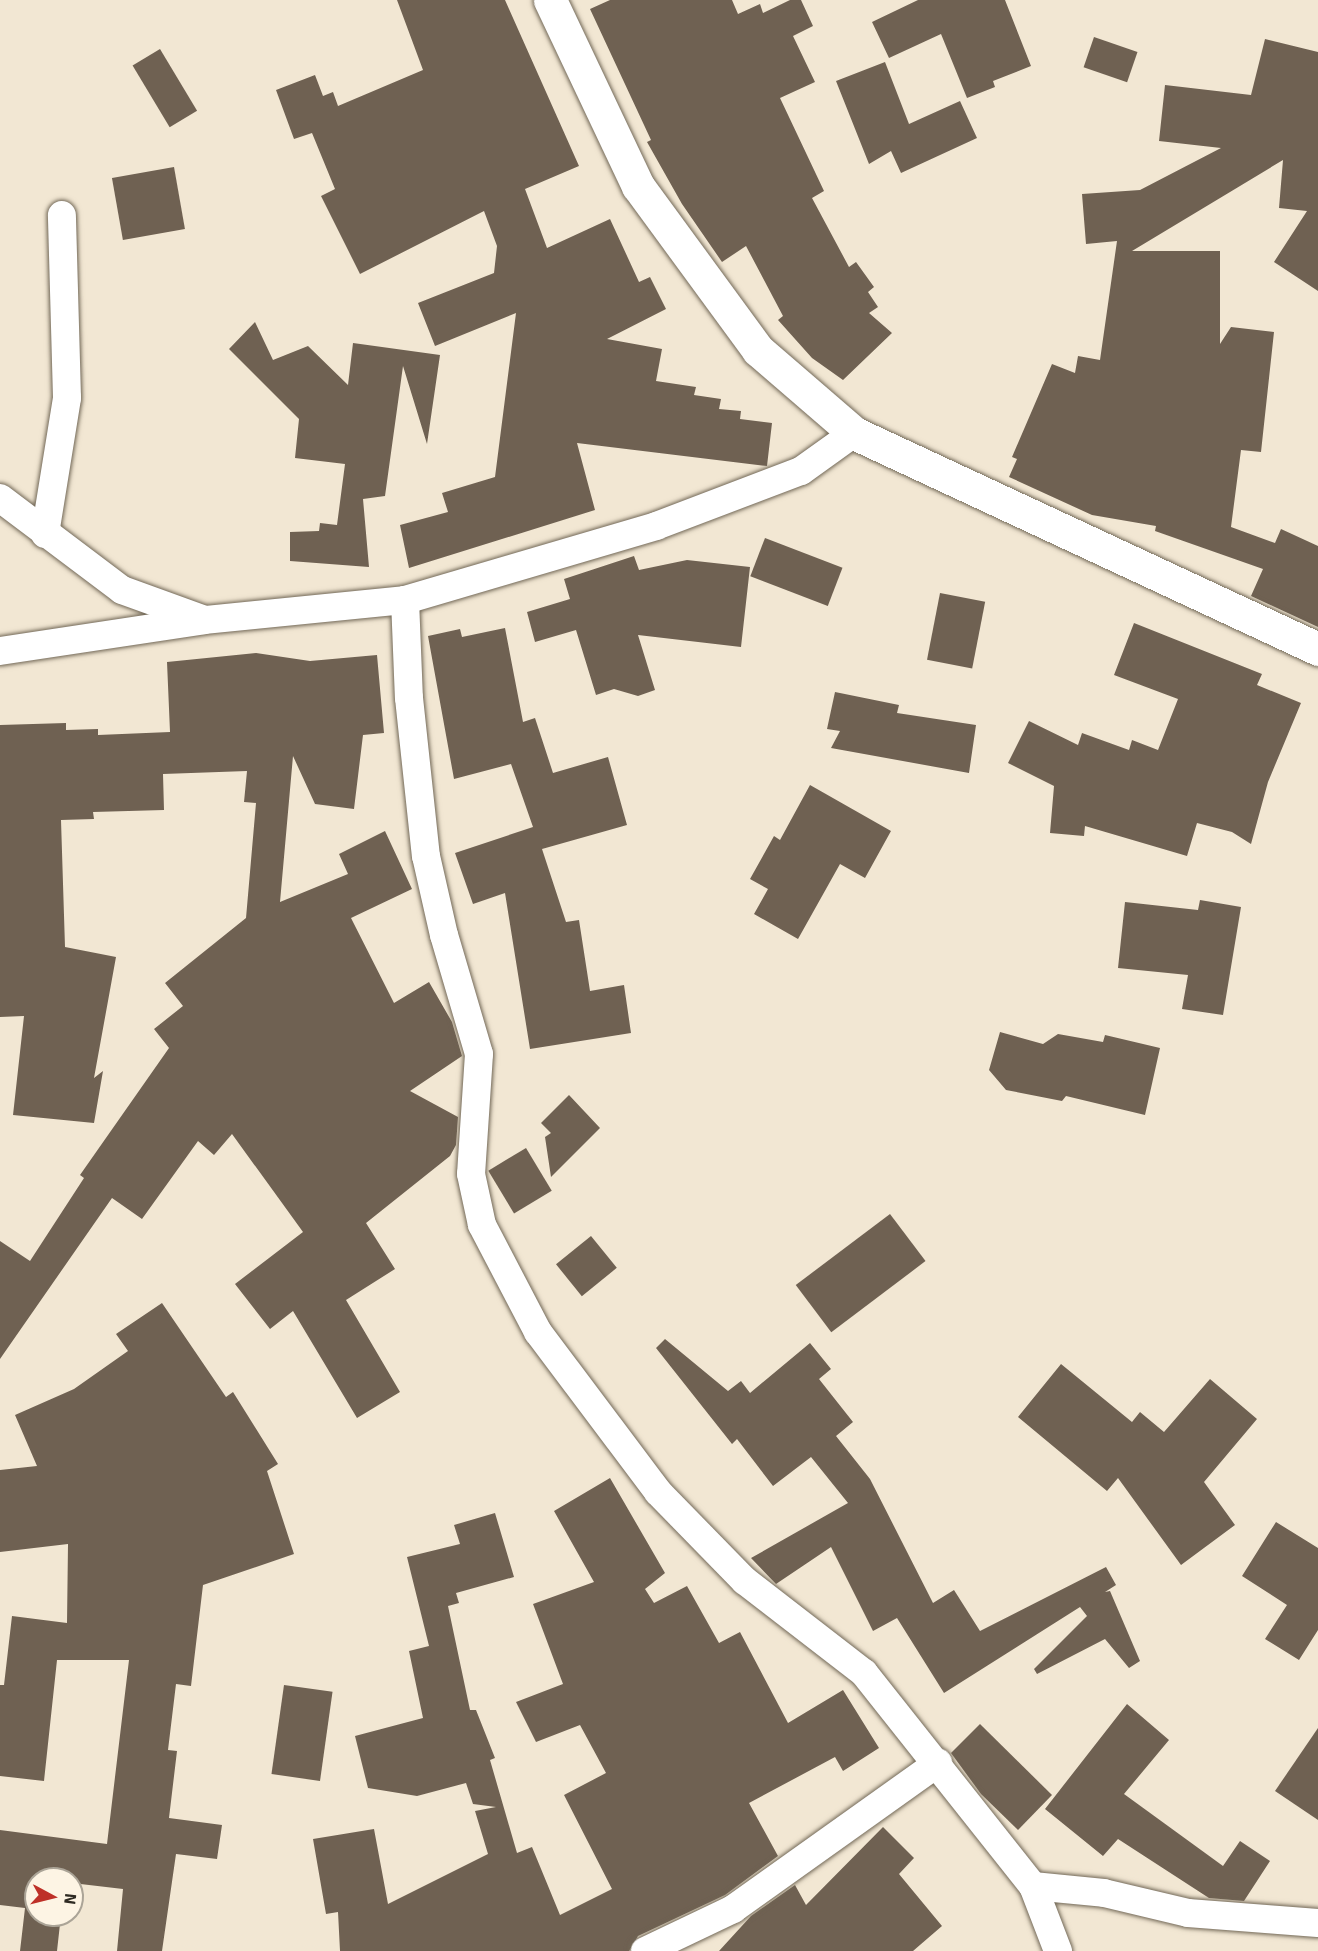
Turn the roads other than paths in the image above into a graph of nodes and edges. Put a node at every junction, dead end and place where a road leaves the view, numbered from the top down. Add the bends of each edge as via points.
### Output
1 (550, 0) edge
2 (62, 215) dead end
3 (854, 433) junction
4 (0, 498) edge
5 (45, 534) junction
6 (405, 600) junction
7 (205, 620) junction
8 (1318, 649) edge
9 (0, 651) edge
10 (938, 1763) junction
11 (1033, 1887) junction
12 (1318, 1923) edge
13 (645, 1951) edge
14 (1058, 1951) edge

1 - 3 street via 638,186 758,350
2 - 5 street via 67,398
3 - 6 street via 801,471 656,526
3 - 8 street
4 - 5 street
5 - 7 street via 122,590
6 - 7 street
6 - 10 street via 409,698 426,855 444,936 479,1054 471,1174 483,1225 538,1332 658,1492 745,1581 864,1673
7 - 9 street
10 - 11 street
10 - 13 street via 733,1909
11 - 12 street via 1104,1893 1188,1913
11 - 14 street

